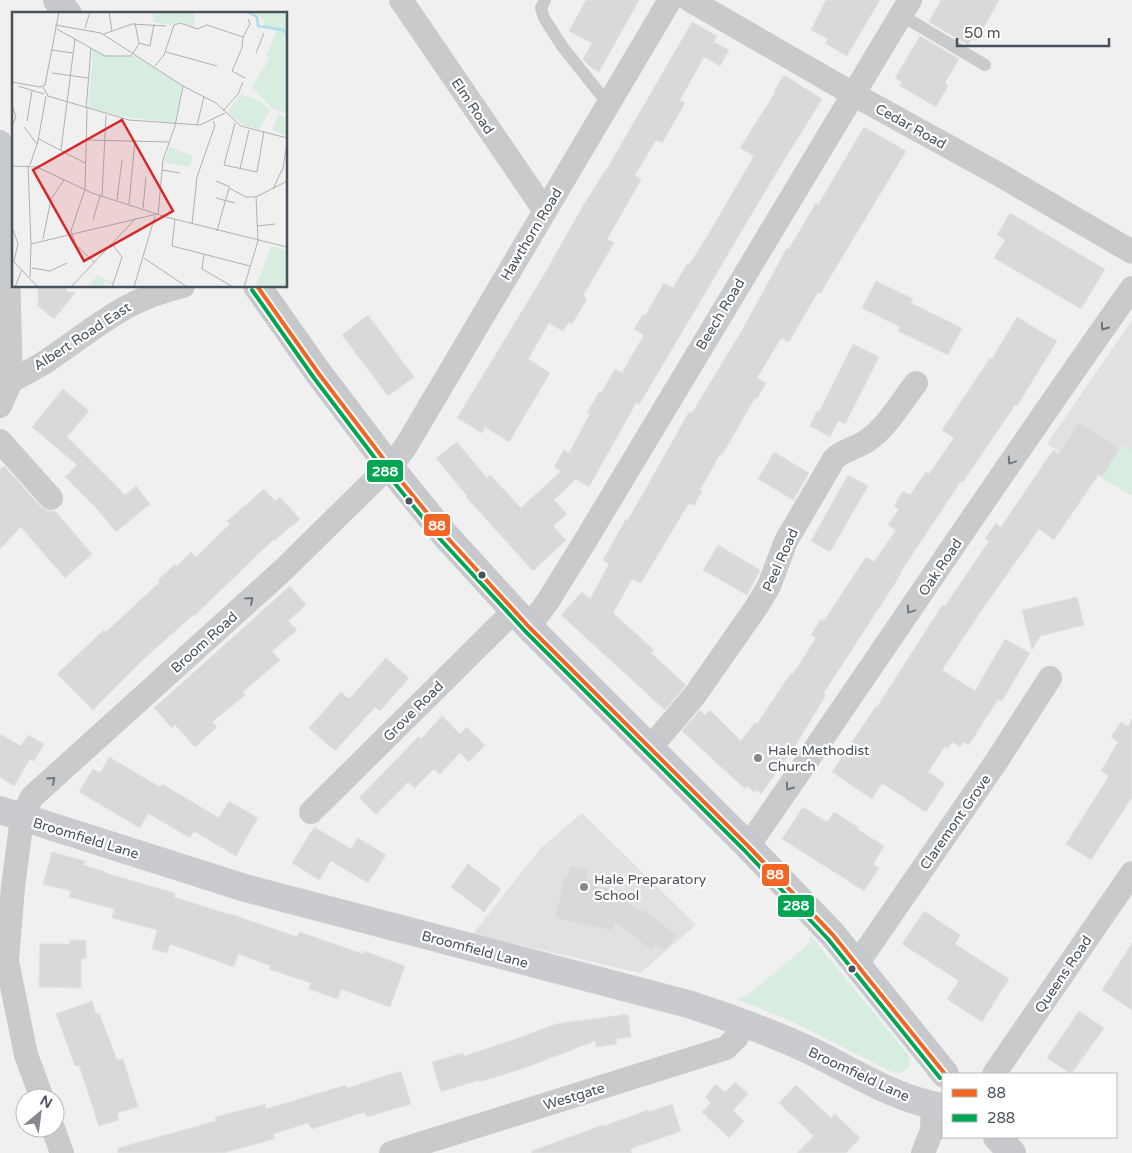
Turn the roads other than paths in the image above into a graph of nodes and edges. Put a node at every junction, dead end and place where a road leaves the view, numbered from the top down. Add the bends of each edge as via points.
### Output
1 (57, 0) edge
2 (401, 0) edge
3 (545, 0) edge
4 (670, 0) edge
5 (690, 0) edge
6 (905, 7) edge
7 (66, 12) edge
8 (986, 65) dead end
9 (853, 94) junction
10 (608, 104) junction
11 (0, 142) edge
12 (545, 211) junction
13 (1132, 252) edge
14 (169, 288) edge
15 (258, 288) edge
16 (1132, 288) edge
17 (147, 291) edge
18 (11, 381) junction
19 (916, 383) dead end
20 (0, 406) edge
21 (0, 440) edge
22 (388, 466) junction
23 (51, 498) dead end
24 (522, 619) junction
25 (1050, 678) dead end
26 (650, 748) junction
27 (311, 812) dead end
28 (11, 814) edge
29 (748, 846) junction
30 (1132, 873) edge
31 (857, 964) junction
32 (744, 1023) junction
33 (944, 1073) edge
34 (995, 1073) edge
35 (38, 1088) edge
36 (938, 1106) edge
37 (57, 1138) edge
38 (998, 1138) edge
39 (62, 1153) edge
40 (391, 1153) edge
41 (922, 1153) edge
42 (1012, 1153) edge

1 - 7 main road
2 - 12 street, Elm Road
3 - 10 lane via 541,8 544,18
4 - 10 street, Hawthorn Road
5 - 9 street, Cedar Road
6 - 8 lane
6 - 9 street, Beech Road
9 - 13 street, Cedar Road
9 - 24 street, Beech Road via 548,601
10 - 12 street, Hawthorn Road
11 - 18 street
12 - 22 street, Hawthorn Road via 406,446
14 - 17 street, Albert Road East
15 - 22 main road
16 -> 29 street, Oak Road
17 - 18 street, Albert Road East via 47,361
18 - 20 street
19 - 26 street, Peel Road via 878,432 834,459 786,541 769,586 757,606 695,694
21 - 23 street
22 - 24 main road via 445,535
28 -> 22 street, Broom Road via 274,578
24 - 26 main road
24 - 27 street, Grove Road
25 - 31 street, Claremont Grove
26 - 29 main road
28 - 32 main road, Broomfield Lane via 245,888 688,1004
28 - 35 street, Broom Road via 13,888 7,961 26,1055
29 - 31 main road
30 - 34 street, Queens Road
31 - 33 main road
32 - 36 main road, Broomfield Lane via 800,1046 892,1092
32 - 40 street, Westgate via 726,1048
36 - 41 street
37 - 39 street
38 - 42 main road

